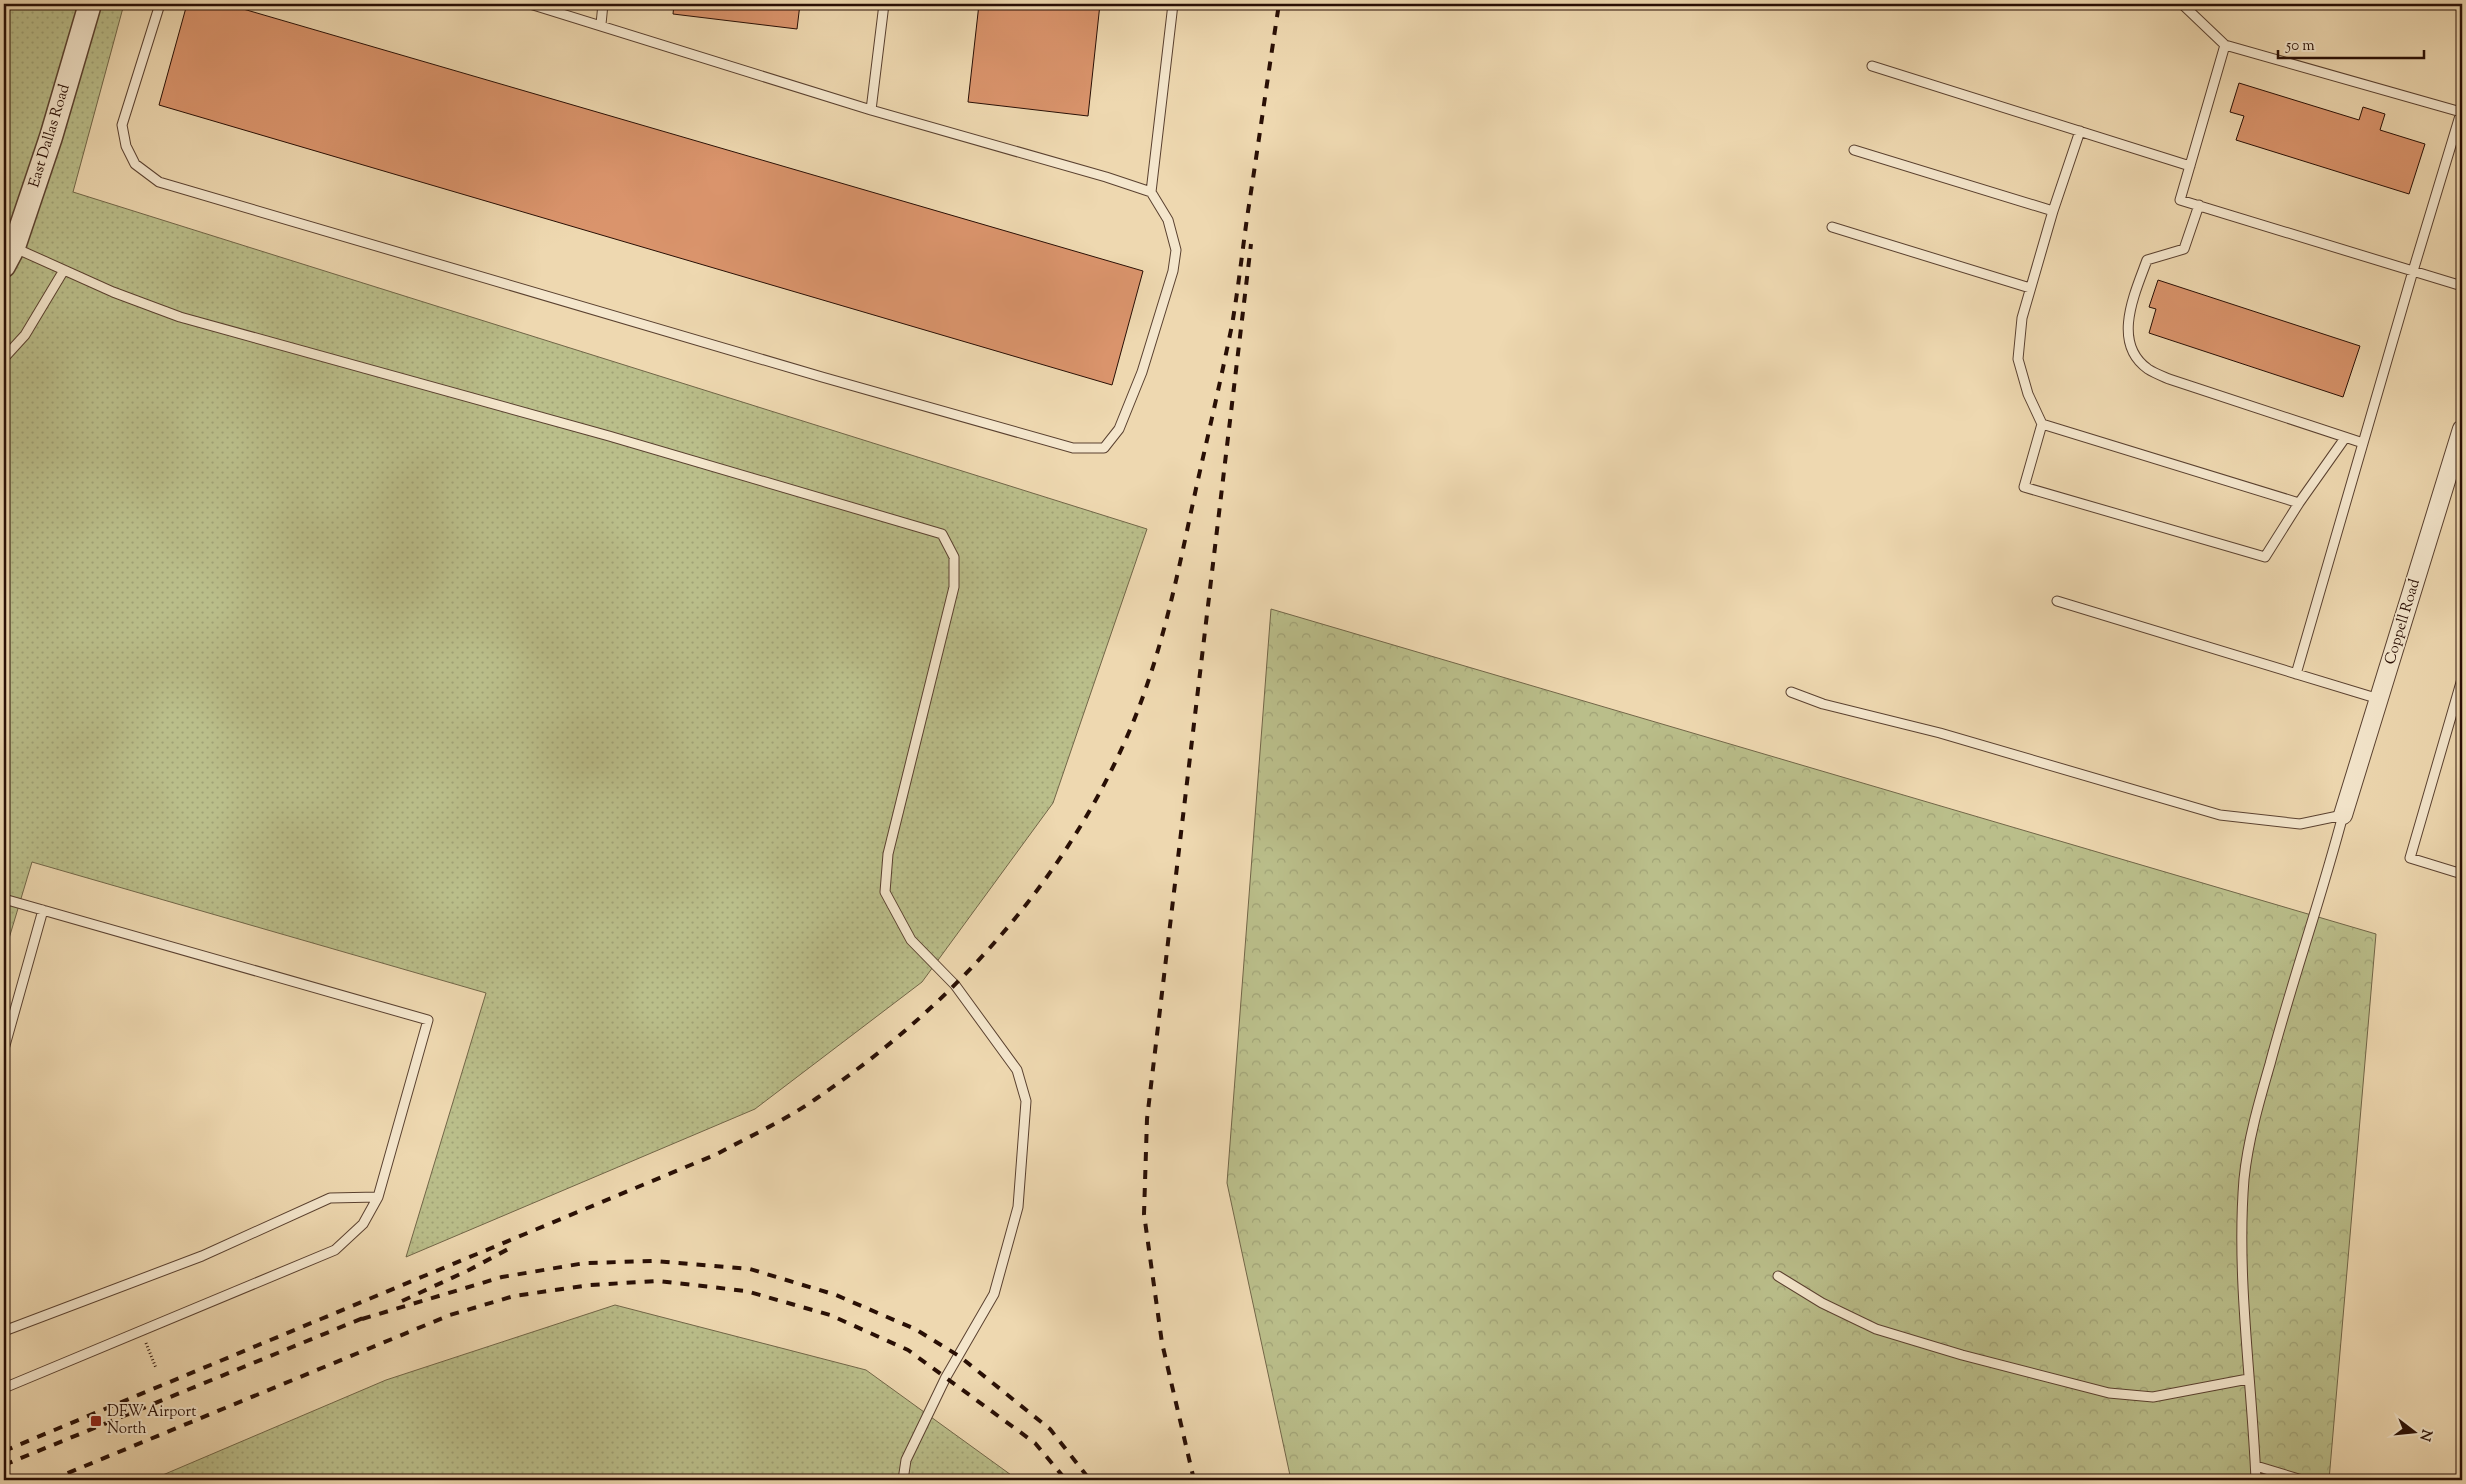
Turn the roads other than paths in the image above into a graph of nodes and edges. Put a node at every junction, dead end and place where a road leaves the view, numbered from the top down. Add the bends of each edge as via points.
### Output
1 (90, 4) edge
2 (160, 4) edge
3 (530, 4) edge
4 (603, 4) edge
5 (884, 4) edge
6 (1172, 4) edge
7 (2182, 4) edge
8 (601, 24) junction
9 (2225, 45) junction
10 (1872, 66) dead end
11 (871, 110) junction
12 (2462, 110) edge
13 (2080, 131) junction
14 (1854, 150) dead end
15 (2190, 166) junction
16 (1151, 192) junction
17 (2199, 205) junction
18 (2053, 211) junction
19 (1832, 228) dead end
20 (9, 257) edge
21 (64, 270) junction
22 (2413, 271) junction
23 (2462, 286) edge
24 (2030, 288) junction
25 (4, 358) edge
26 (2042, 424) junction
27 (2462, 428) edge
28 (2344, 438) junction
29 (2363, 444) junction
30 (2299, 503) junction
31 (2057, 601) dead end
32 (2296, 674) junction
33 (2462, 679) edge
34 (1791, 692) dead end
35 (2379, 699) junction
36 (2344, 815) junction
37 (2462, 874) edge
38 (4, 899) edge
39 (43, 910) junction
40 (4, 1049) edge
41 (378, 1197) junction
42 (1778, 1276) dead end
43 (4, 1331) edge
44 (2248, 1379) junction
45 (4, 1388) edge
46 (2256, 1466) junction
47 (904, 1480) edge
48 (2256, 1480) edge
49 (2302, 1480) edge

1 - 20 street, East Dallas Road via 52,137
2 - 16 lane via 122,125 126,146 135,164 159,182 822,378 1073,448 1104,448 1119,429 1142,372 1173,271 1176,250 1168,220
3 - 8 lane
4 - 8 lane
5 - 11 lane
6 - 16 lane
7 - 9 lane
8 - 11 lane
9 - 12 lane
9 - 15 lane
10 - 13 lane
11 - 16 lane via 1106,176
12 - 22 lane
13 - 15 lane
13 - 18 lane
14 - 18 lane
15 - 17 lane via 2180,200
17 - 22 lane
17 - 28 lane via 2184,249 2147,260 2128,315 2134,355 2148,369 2169,380
18 - 24 lane
19 - 24 lane
20 - 21 lane
21 - 25 lane via 25,334
21 - 47 lane via 180,317 609,436 942,534 954,557 954,587 888,854 885,892 911,940 955,985 1018,1070 1026,1101 1018,1207 994,1294 946,1377 906,1460
22 - 23 lane
22 - 29 lane
24 - 26 lane via 2022,318 2018,359 2028,394
26 - 30 lane
26 - 30 lane via 2024,487 2266,557
27 - 35 street, Coppell Road
28 - 29 lane
28 - 30 lane
29 - 32 lane
31 - 32 lane
32 - 35 lane
33 - 37 lane via 2410,858
34 - 36 lane via 1824,704 1940,732 2220,815 2300,824
35 - 36 street, Coppell Road
36 - 44 lane via 2252,1128 2244,1178 2243,1227
38 - 39 lane
39 - 40 lane
39 - 41 lane via 428,1020
41 - 43 lane via 330,1198 202,1256
41 - 45 lane via 363,1224 335,1250
42 - 44 lane via 1822,1303 1876,1328 1962,1356 2109,1393 2152,1396
44 - 46 lane
46 - 48 lane
46 - 49 lane

